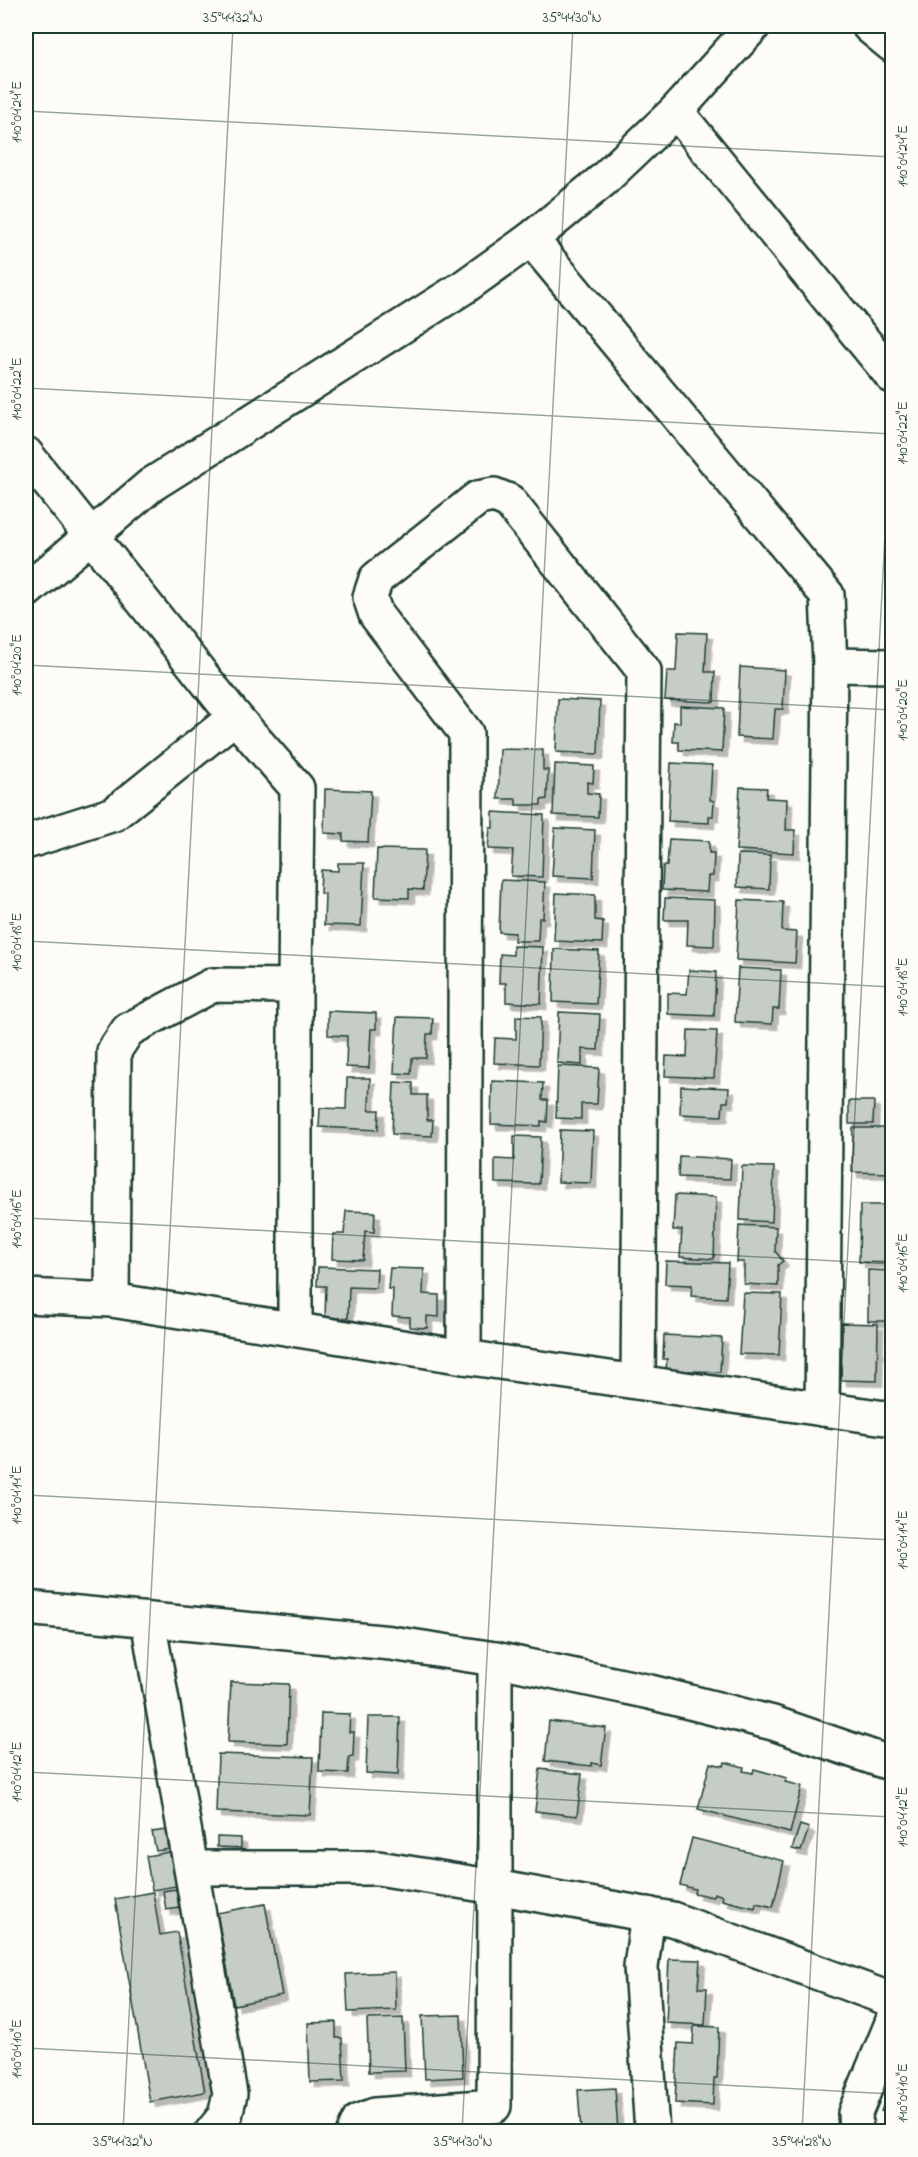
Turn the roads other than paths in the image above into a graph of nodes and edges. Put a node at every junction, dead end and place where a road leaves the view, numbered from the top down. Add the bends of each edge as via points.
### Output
1 (753, 26) edge
2 (868, 26) edge
3 (892, 45) edge
4 (676, 111) junction
5 (531, 239) junction
6 (892, 376) edge
7 (28, 463) edge
8 (91, 534) junction
9 (26, 591) edge
10 (830, 665) junction
11 (892, 666) edge
12 (235, 717) junction
13 (26, 842) edge
14 (295, 986) junction
15 (26, 1296) edge
16 (112, 1300) junction
17 (295, 1329) junction
18 (464, 1357) junction
19 (638, 1382) junction
20 (822, 1409) junction
21 (892, 1419) edge
22 (26, 1608) edge
23 (148, 1620) junction
24 (495, 1659) junction
25 (892, 1764) edge
26 (193, 1868) junction
27 (495, 1887) junction
28 (648, 1914) junction
29 (892, 2000) edge
30 (892, 2023) edge
31 (496, 2119) edge
32 (212, 2132) edge
33 (354, 2132) edge
34 (652, 2132) edge
35 (856, 2132) edge

1 - 4 street
2 - 3 street
4 - 5 street via 602,181
4 - 6 street
5 - 8 street via 454,293 151,485
5 - 10 street via 827,595
7 - 8 street
8 - 9 street
8 - 12 street
10 - 11 street
10 - 20 street
12 - 13 street via 114,814
12 - 14 street via 297,788
14 - 16 street via 213,985 128,1030 114,1050
14 - 17 street
15 - 16 street
16 - 17 street
17 - 18 street
18 - 19 street
18 - 19 street via 466,733 375,615 370,597 376,579 478,498 494,495 509,501 644,671
19 - 20 street
20 - 21 street
22 - 23 street
23 - 24 street via 391,1643
23 - 26 street
24 - 25 street via 772,1723
24 - 27 street
26 - 27 street via 378,1868
26 - 32 street via 230,2094 225,2116
27 - 28 street
27 - 31 street
28 - 29 street via 672,1919
28 - 34 street via 641,1967
30 - 35 street via 855,2113
31 - 33 street via 375,2115 360,2121

